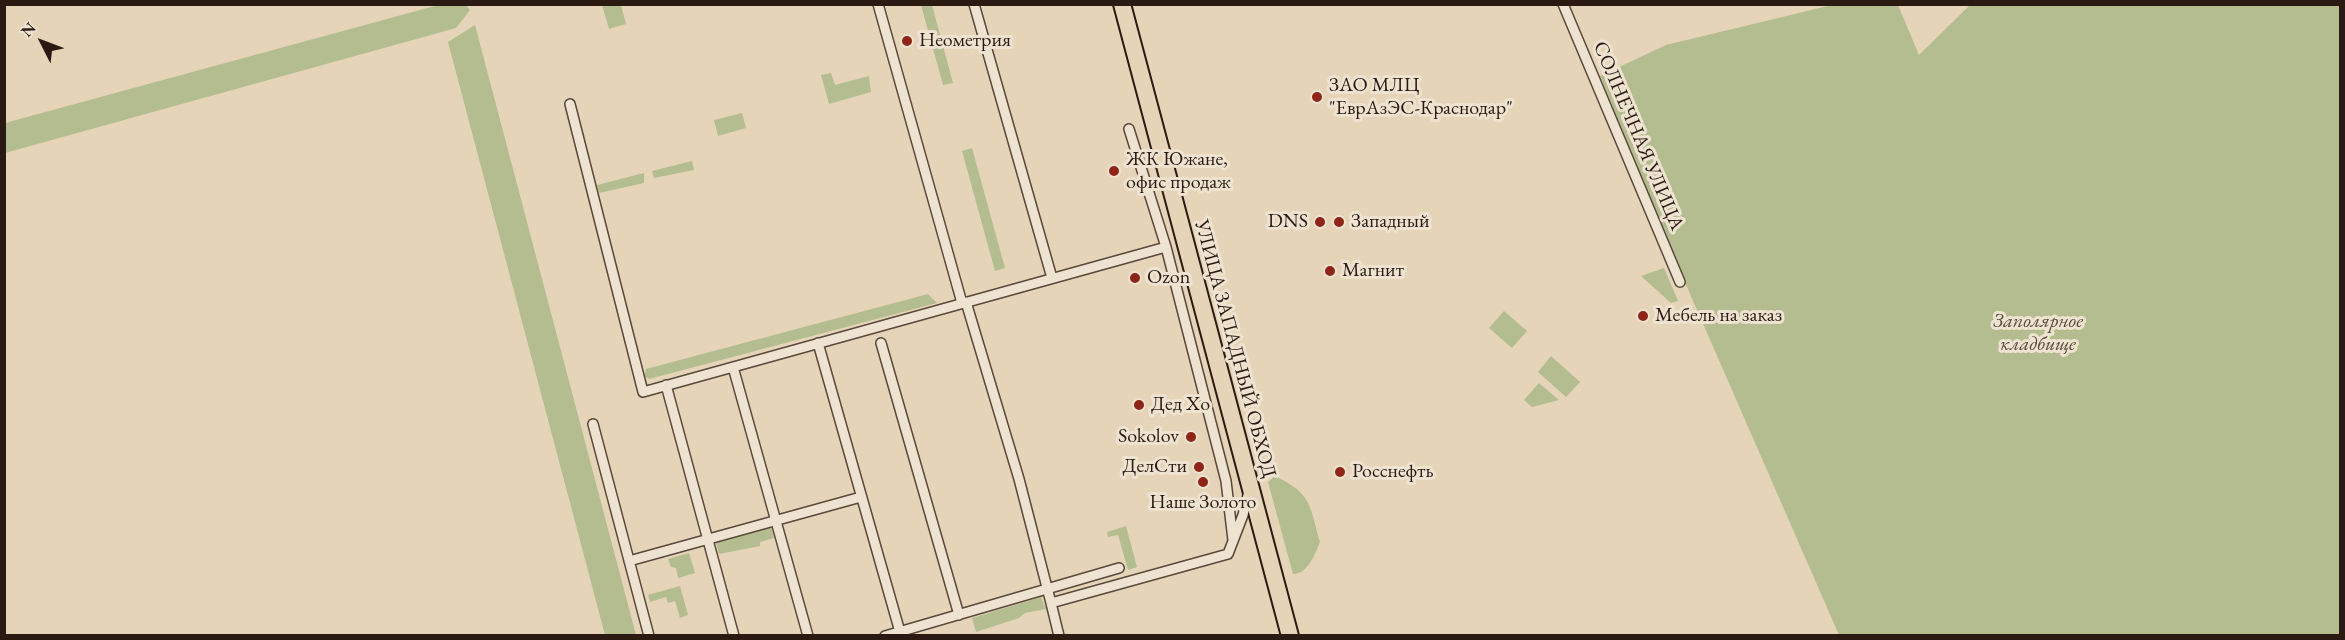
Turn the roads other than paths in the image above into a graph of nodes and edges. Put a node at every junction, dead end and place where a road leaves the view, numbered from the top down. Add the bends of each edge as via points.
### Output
1 (878, 4) edge
2 (974, 4) edge
3 (1122, 4) edge
4 (1131, 4) edge
5 (1563, 4) edge
6 (570, 104) dead end
7 (1129, 129) dead end
8 (1166, 247) junction
9 (1052, 278) junction
10 (1680, 282) dead end
11 (964, 303) junction
12 (818, 343) junction
13 (881, 343) dead end
14 (733, 367) junction
15 (666, 386) junction
16 (593, 424) dead end
17 (1243, 459) junction
18 (861, 497) junction
19 (776, 520) junction
20 (707, 539) junction
21 (1233, 540) junction
22 (629, 561) junction
23 (1119, 568) dead end
24 (1047, 590) junction
25 (1051, 603) junction
26 (959, 615) junction
27 (900, 632) junction
28 (649, 636) edge
29 (734, 636) edge
30 (808, 636) edge
31 (885, 636) edge
32 (1059, 636) edge
33 (1290, 636) edge
34 (1297, 636) edge

1 - 11 street
2 - 9 street
3 - 17 highway, УЛИЦА ЗАПАДНЫЙ ОБХОД
4 - 34 highway, УЛИЦА ЗАПАДНЫЙ ОБХОД
5 - 10 street, СОЛНЕЧНАЯ УЛИЦА
6 - 15 street via 643,392
7 - 8 street
8 - 9 street
8 - 21 street via 1226,481
9 - 11 street
11 - 12 street
11 - 24 street via 1019,479
12 - 14 street
12 - 18 street
13 - 26 street
14 - 15 street
14 - 19 street
15 - 20 street
16 - 22 street
17 - 21 street via 1248,502
17 - 33 highway, УЛИЦА ЗАПАДНЫЙ ОБХОД
18 - 19 street
18 - 27 street
19 - 20 street
19 - 30 street
20 - 22 street
20 - 29 street
21 - 25 street via 1228,554
22 - 28 street
23 - 24 street
24 - 25 street
24 - 26 street
25 - 32 street
26 - 27 street
27 - 31 street

